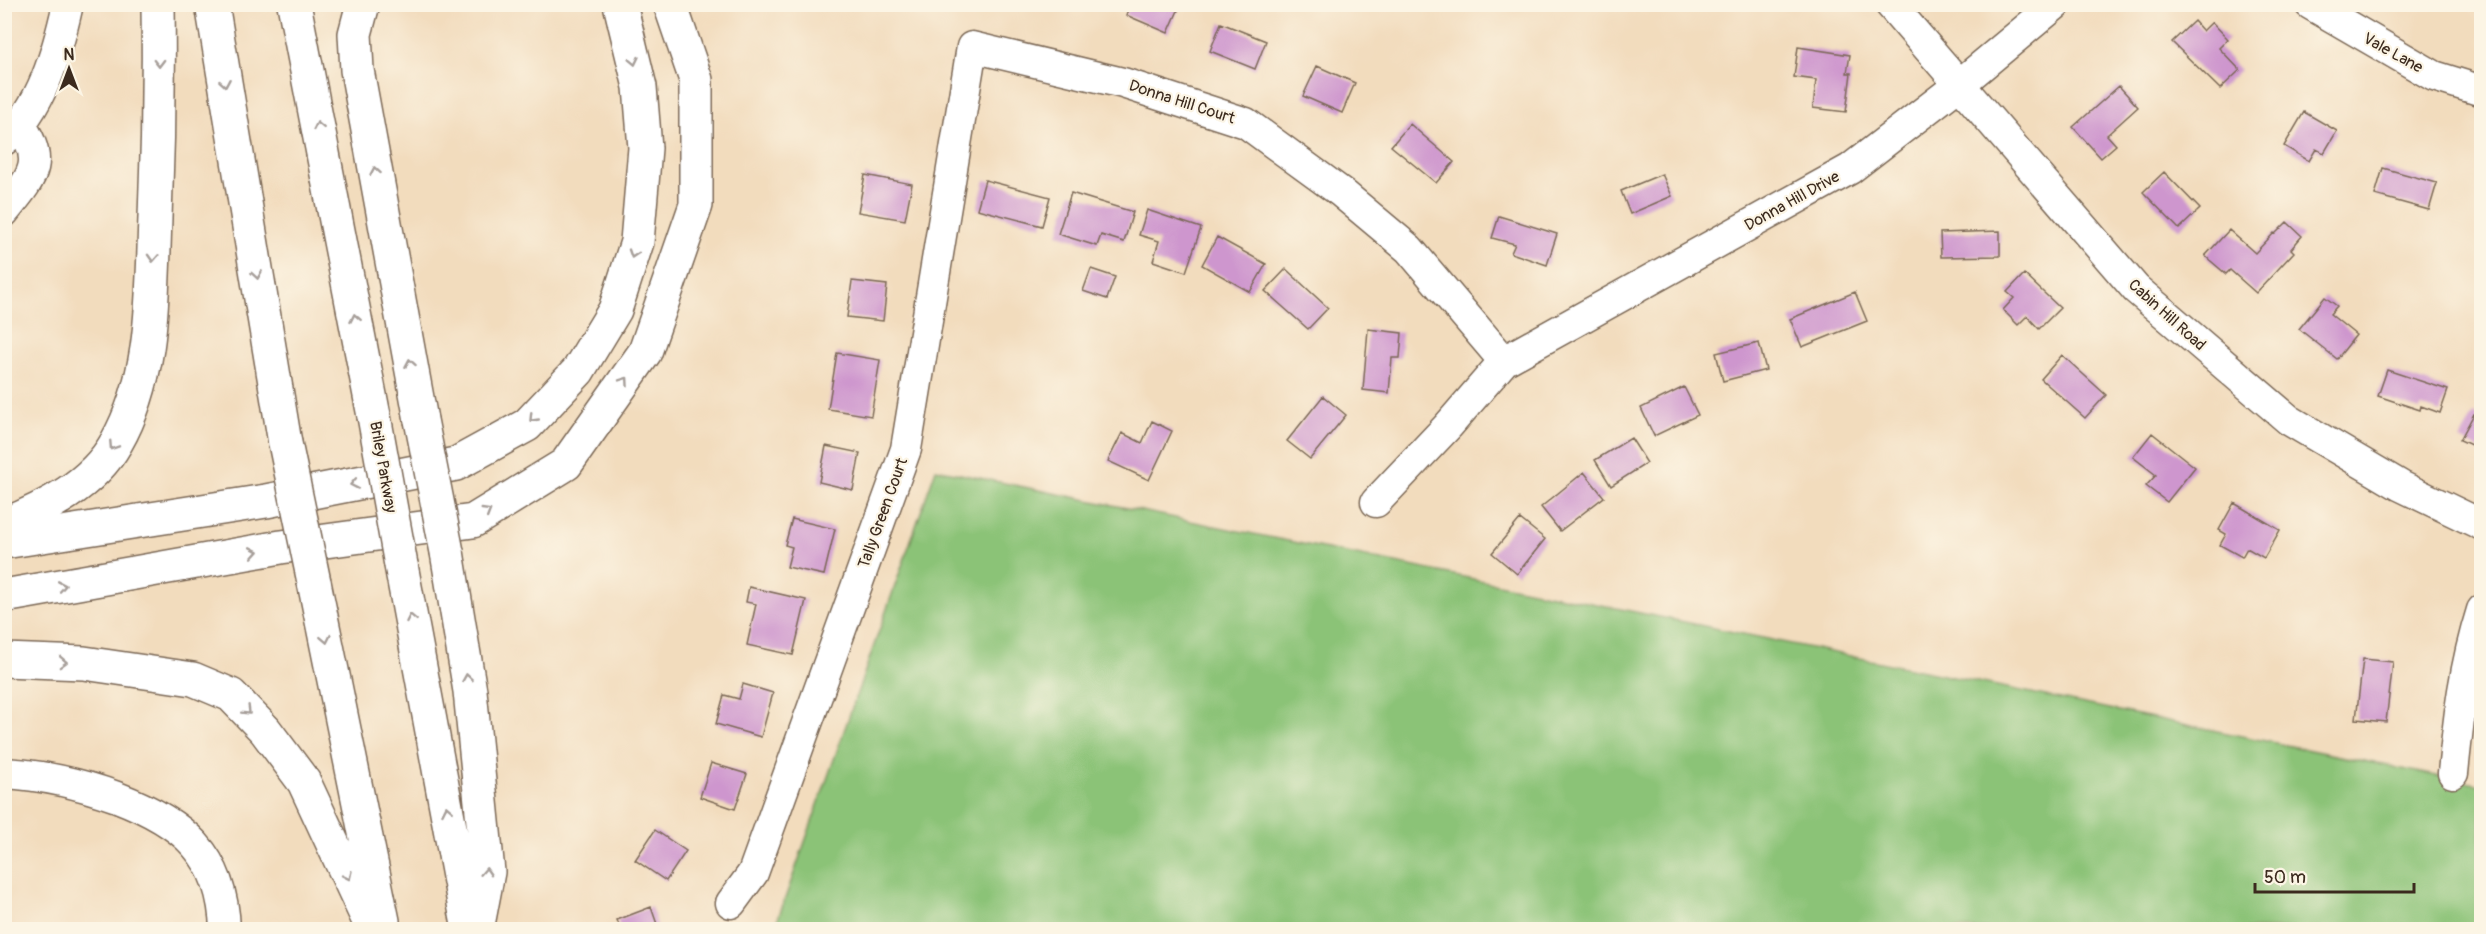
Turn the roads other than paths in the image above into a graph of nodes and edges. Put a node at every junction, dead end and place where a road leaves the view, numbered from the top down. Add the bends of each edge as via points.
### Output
1 (68, 4) edge
2 (158, 4) edge
3 (212, 4) edge
4 (294, 4) edge
5 (363, 4) edge
6 (620, 4) edge
7 (670, 4) edge
8 (1890, 4) edge
9 (2056, 4) edge
10 (2310, 4) edge
11 (1960, 84) junction
12 (2481, 91) edge
13 (963, 101) joint
14 (12, 131) edge
15 (4, 212) edge
16 (1504, 361) junction
17 (1376, 502) dead end
18 (4, 525) edge
19 (2481, 525) edge
20 (4, 542) edge
21 (4, 596) edge
22 (2481, 610) edge
23 (4, 660) edge
24 (4, 773) edge
25 (2453, 773) dead end
26 (730, 903) dead end
27 (225, 930) edge
28 (373, 930) edge
29 (385, 930) edge
30 (469, 930) edge
31 (477, 930) edge

1 - 14 street via 58,49 44,82
2 -> 18 highway via 160,98 150,335 137,399 115,445 93,472 44,509
3 -> 29 highway, bridge via 285,443
30 -> 4 highway, Briley Parkway, bridge
31 -> 5 highway, bridge via 488,872 470,691 357,70 355,34
6 -> 20 highway via 640,87 645,148 637,242 615,310 578,372 527,425 456,464 266,501
21 -> 7 highway via 281,548 473,521 566,464 645,352 696,205 696,80
8 - 11 street, Cabin Hill Road
9 - 11 street, Donna Hill Drive
10 - 12 street, Vale Lane via 2434,76
11 - 16 street, Donna Hill Drive via 1850,169
11 - 19 street, Cabin Hill Road via 2136,289 2289,420 2401,486
13 - 16 street, Donna Hill Court via 972,47 1123,83 1246,123 1342,193 1408,249
13 - 26 street, Tally Green Court via 906,449 753,873
14 - 15 street via 34,146 34,164 27,183
16 - 17 street, Donna Hill Drive
22 - 25 street via 2462,688
23 -> 28 highway via 84,663 193,679 231,695 265,730 304,782
24 - 27 street via 63,781 103,792 167,820 190,838 207,861 223,901

